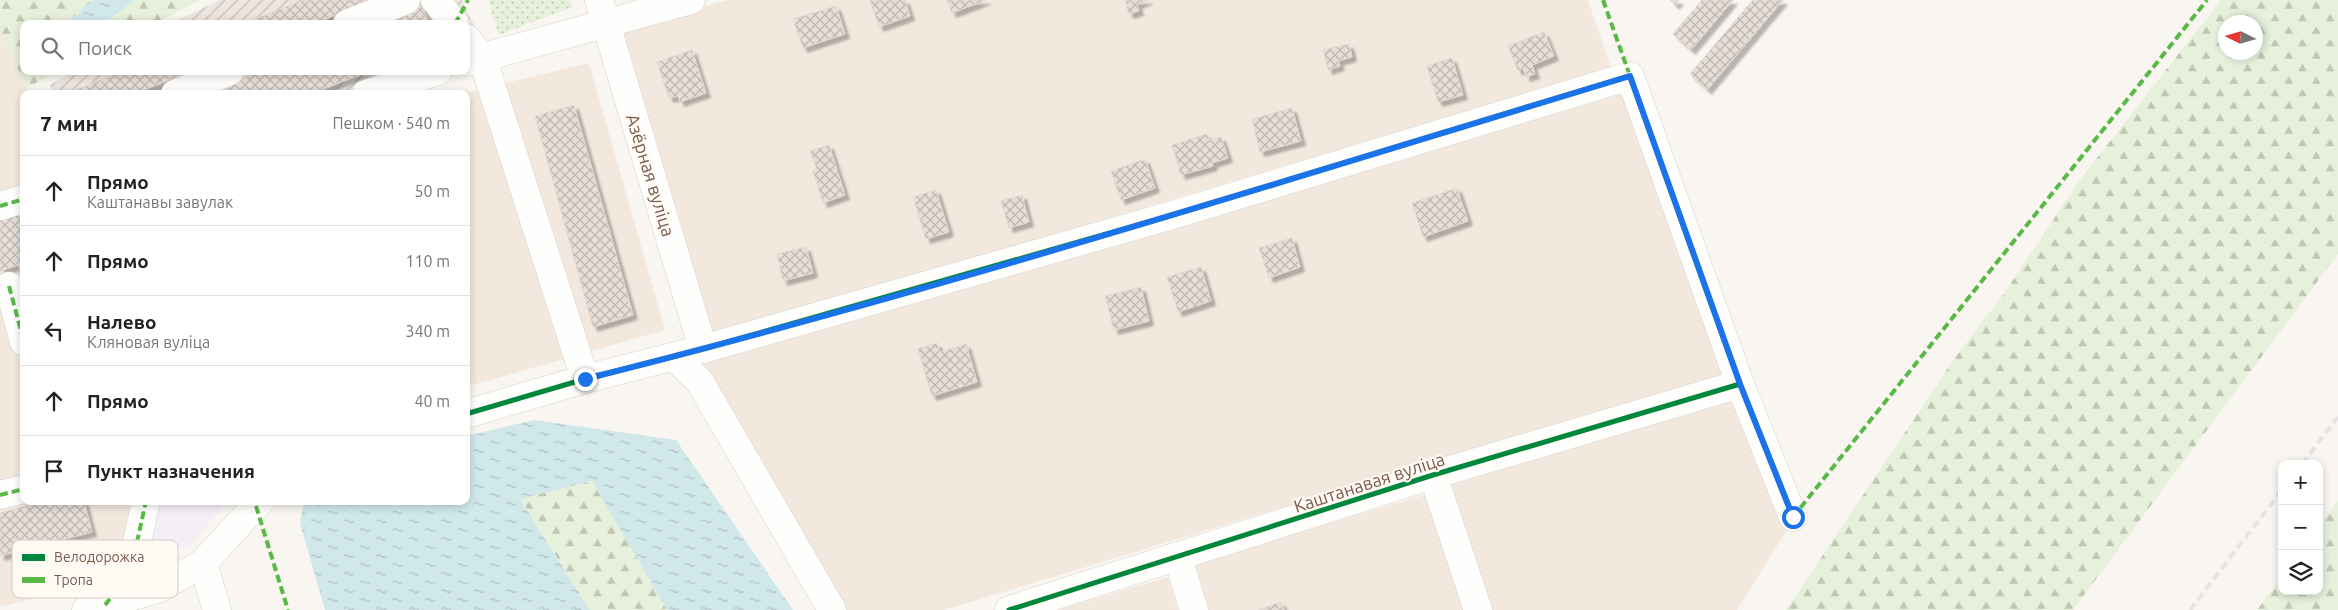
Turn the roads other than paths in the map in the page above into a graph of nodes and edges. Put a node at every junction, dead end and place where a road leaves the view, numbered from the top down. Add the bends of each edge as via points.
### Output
1 (406, 0) edge
2 (435, 0) edge
3 (691, 0) edge
4 (603, 11) edge
5 (357, 20) edge
6 (452, 20) edge
7 (472, 53) edge
8 (220, 75) edge
9 (425, 75) edge
10 (185, 90) edge
11 (379, 90) edge
12 (20, 200) edge
13 (0, 206) edge
14 (9, 286) dead end
15 (20, 327) edge
16 (703, 349) junction
17 (674, 357) junction
18 (585, 379) junction
19 (1740, 384) junction
20 (470, 413) edge
21 (1433, 475) junction
22 (20, 490) edge
23 (0, 495) edge
24 (145, 505) edge
25 (256, 505) edge
26 (1793, 517) dead end
27 (137, 540) edge
28 (1178, 558) junction
29 (203, 562) junction
30 (178, 577) edge
31 (105, 598) edge
32 (128, 598) edge
33 (95, 608) edge
34 (217, 610) edge
35 (832, 610) edge
36 (1009, 610) edge
37 (1194, 610) edge
38 (1478, 610) edge

1 - 5 street
2 - 6 street
3 - 4 street
4 - 7 street
4 - 16 street, Азёрная вуліца
7 - 18 street
8 - 10 street
9 - 11 street
12 - 13 street
14 - 15 street
16 - 17 street
16 - 19 street via 1166,217 1630,76
17 - 18 street
17 - 35 street via 700,382
18 - 20 street
19 - 21 street, Каштанавая вуліца
19 - 26 street
21 - 28 street, Каштанавая вуліца
21 - 38 street
22 - 23 street
24 - 27 street
25 - 29 street
28 - 36 street, Каштанавая вуліца
28 - 37 street
29 - 30 street
29 - 34 street
31 - 33 street
32 - 33 street

